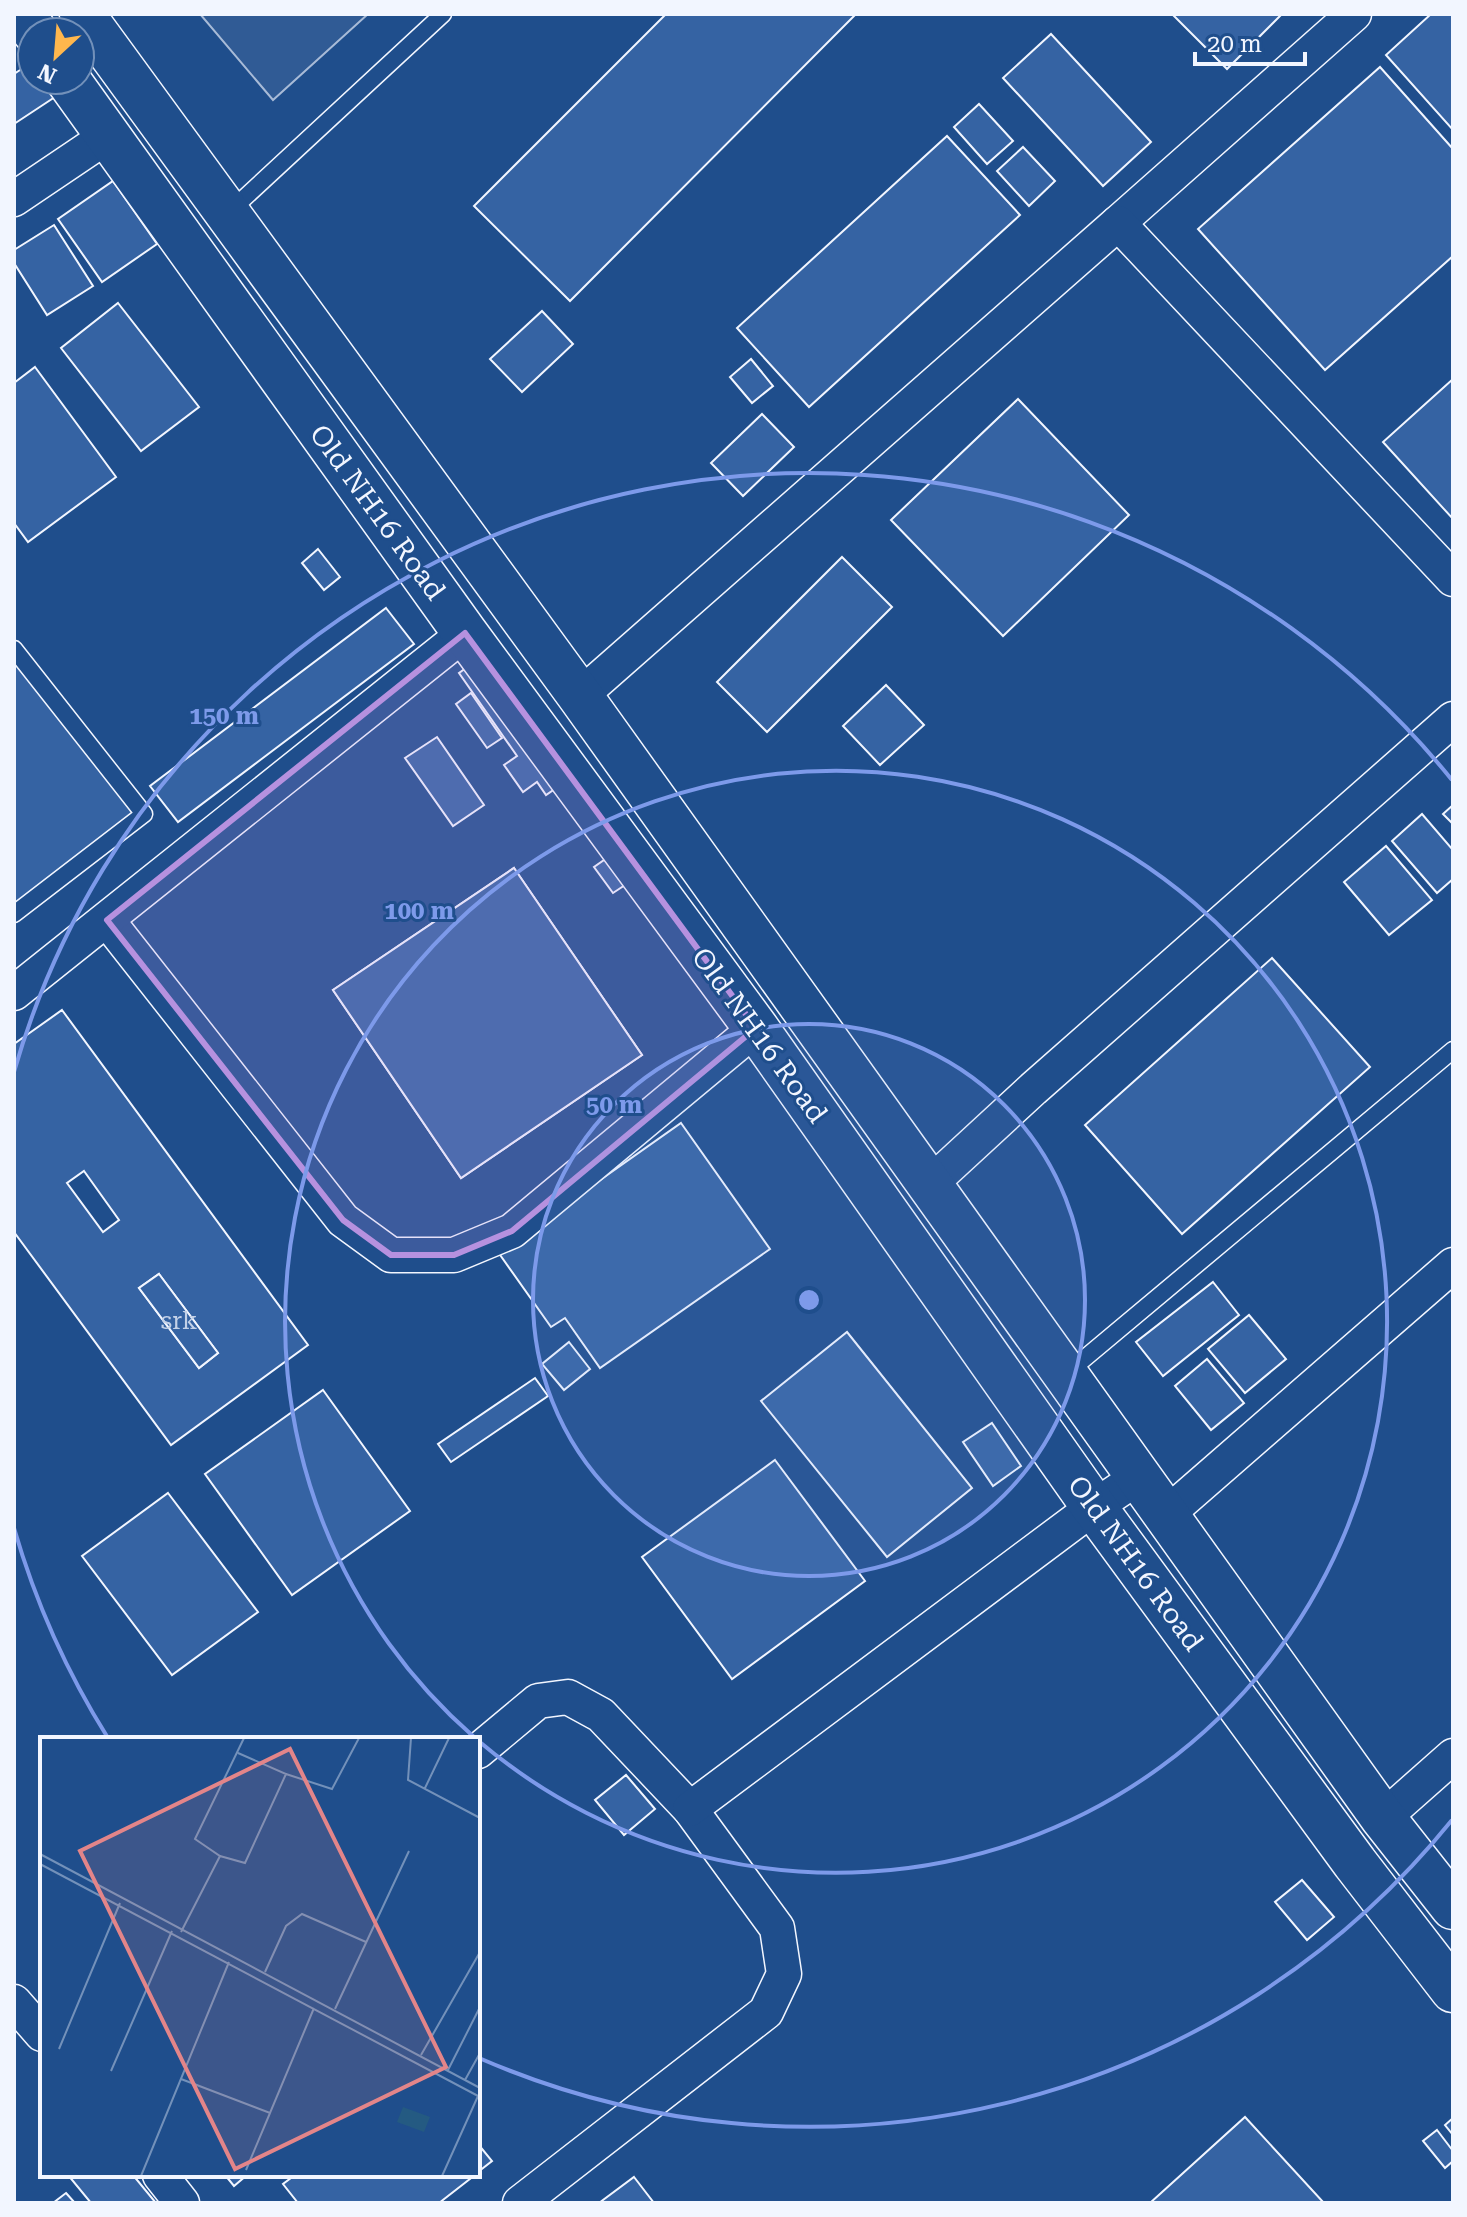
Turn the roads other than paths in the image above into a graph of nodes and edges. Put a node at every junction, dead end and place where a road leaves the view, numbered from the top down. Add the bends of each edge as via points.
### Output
1 (82, 14) edge
2 (443, 14) edge
3 (1354, 14) edge
4 (79, 96) edge
5 (106, 137) junction
6 (14, 199) edge
7 (227, 214) junction
8 (1118, 223) junction
9 (1453, 579) edge
10 (465, 633) junction
11 (14, 649) edge
12 (580, 696) junction
13 (1453, 719) edge
14 (14, 914) edge
15 (107, 920) junction
16 (14, 993) edge
17 (756, 1028) junction
18 (1453, 1050) edge
19 (930, 1184) junction
20 (1453, 1265) edge
21 (1066, 1374) junction
22 (1140, 1476) junction
23 (1094, 1507) junction
24 (1167, 1514) junction
25 (480, 1749) edge
26 (1453, 1756) edge
27 (690, 1809) junction
28 (1383, 1818) junction
29 (1453, 1907) edge
30 (1453, 1990) edge
31 (14, 2002) edge
32 (40, 2032) edge
33 (162, 2177) edge
34 (182, 2203) edge
35 (520, 2203) edge

1 - 7 main road, Old NH16 Road
2 - 7 lane
3 - 8 street
4 - 5 main road, Old NH16 Road
5 - 6 street
5 - 10 main road, Old NH16 Road
7 - 12 main road, Old NH16 Road
8 - 9 street
8 - 12 street
10 - 15 street
10 - 17 main road, Old NH16 Road
11 - 14 lane via 144,814
12 - 19 main road, Old NH16 Road
13 - 19 street
15 - 16 street
15 - 17 street via 343,1220 391,1255 454,1255 512,1231
17 - 23 main road, Old NH16 Road
18 - 21 lane
19 - 21 main road, Old NH16 Road
20 - 24 street
21 - 22 main road, Old NH16 Road
22 - 23 street
22 - 24 main road, Old NH16 Road
23 - 27 street
23 - 30 main road, Old NH16 Road
24 - 28 main road, Old NH16 Road
25 - 27 street via 538,1701 568,1697 601,1715
26 - 28 street
27 - 35 street via 777,1928 784,1974 766,2012
28 - 29 main road, Old NH16 Road
31 - 32 street
33 - 34 street

